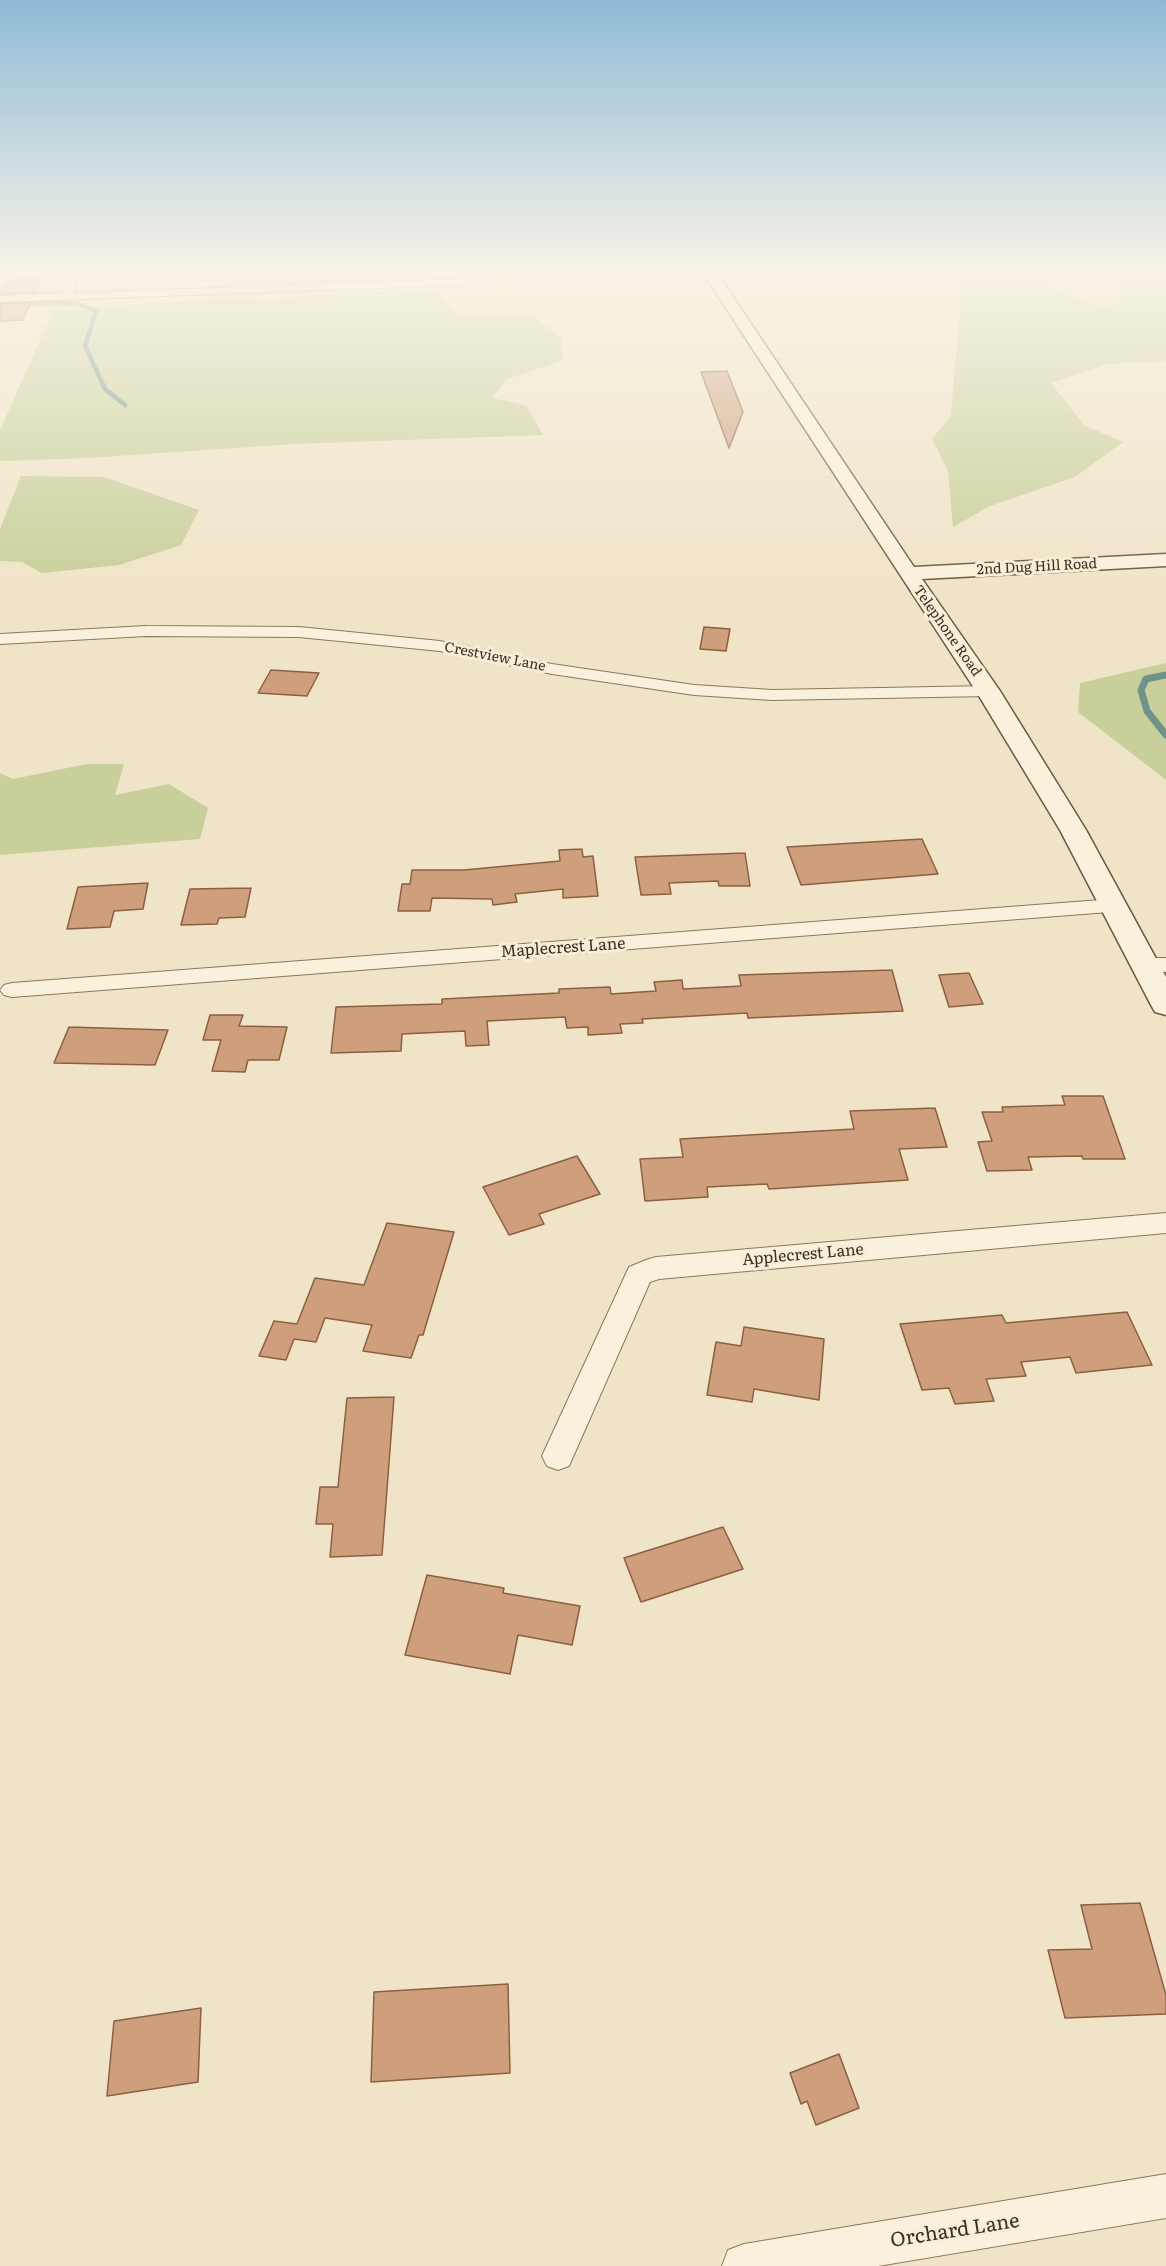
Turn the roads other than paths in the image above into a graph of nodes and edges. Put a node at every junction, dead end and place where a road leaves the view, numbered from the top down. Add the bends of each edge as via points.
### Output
1 (778, 376) edge
2 (1166, 560) edge
3 (908, 574) junction
4 (0, 639) edge
5 (988, 691) junction
6 (1114, 906) junction
7 (1155, 965) edge
8 (12, 990) dead end
9 (1166, 1005) edge
10 (1166, 1223) edge
11 (558, 1456) dead end
12 (1166, 2196) edge
13 (744, 2266) edge

1 - 3 street, Telephone Road
2 - 3 street, 2nd Dug Hill Road
3 - 5 street, Telephone Road
4 - 5 street, Crestview Lane via 146,631 299,632 440,646 552,669 694,690 772,695
5 - 6 street, Telephone Road
6 - 7 street, Telephone Road
6 - 8 street, Maplecrest Lane
7 - 9 street, Telephone Road
10 - 11 street, Applecrest Lane via 656,1268 639,1275
12 - 13 street, Orchard Lane

